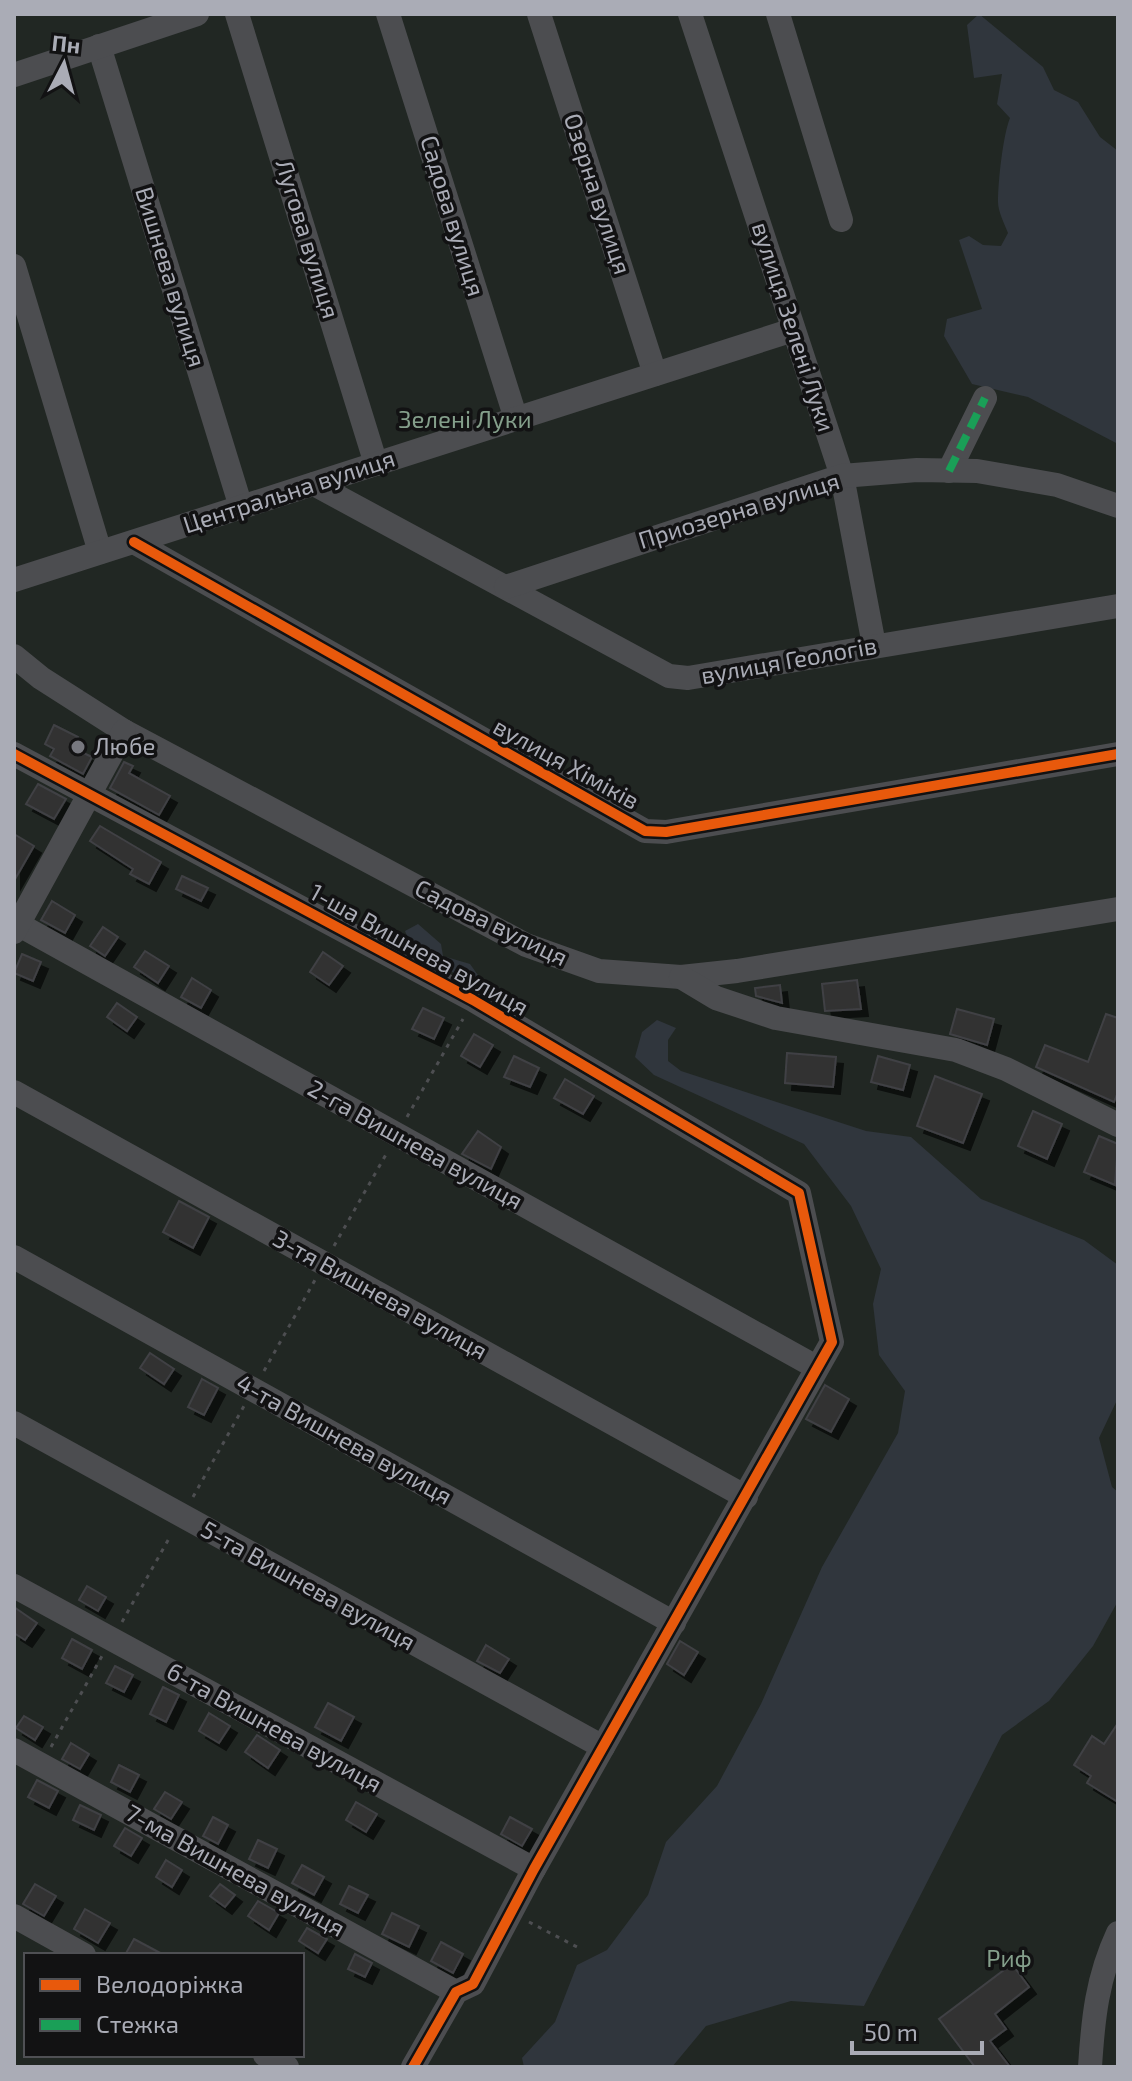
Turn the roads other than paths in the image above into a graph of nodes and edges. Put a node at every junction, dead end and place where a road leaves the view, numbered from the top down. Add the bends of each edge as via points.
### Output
1 (197, 14) edge
2 (237, 14) edge
3 (388, 14) edge
4 (539, 14) edge
5 (690, 14) edge
6 (778, 14) edge
7 (99, 46) junction
8 (14, 75) edge
9 (841, 220) dead end
10 (14, 266) edge
11 (793, 330) junction
12 (655, 374) junction
13 (985, 398) dead end
14 (516, 419) junction
15 (376, 464) junction
16 (949, 471) junction
17 (842, 476) junction
18 (314, 484) junction
19 (1118, 506) edge
20 (241, 507) junction
21 (134, 542) junction
22 (100, 552) junction
23 (14, 580) edge
24 (506, 587) junction
25 (1118, 606) edge
26 (874, 645) junction
27 (14, 656) edge
28 (124, 731) junction
29 (14, 754) edge
30 (1118, 754) edge
31 (90, 794) junction
32 (1118, 909) edge
33 (15, 926) edge
34 (681, 977) junction
35 (14, 1092) edge
36 (1118, 1125) edge
37 (14, 1257) edge
38 (816, 1367) junction
39 (14, 1423) edge
40 (746, 1497) junction
41 (14, 1586) edge
42 (674, 1623) junction
43 (603, 1747) junction
44 (14, 1750) edge
45 (534, 1869) junction
46 (14, 1916) edge
47 (1118, 1933) edge
48 (80, 1953) edge
49 (456, 1992) junction
50 (269, 2057) edge
51 (287, 2067) edge
52 (413, 2067) edge
53 (1090, 2067) edge

1 - 7 street
2 - 15 street, Лугова вулиця
3 - 14 street, Садова вулиця
4 - 12 street, Озерна вулиця
5 - 11 street, вулиця Зелені Луки
6 - 9 street
7 - 8 street
7 - 20 street, Вишнева вулиця
10 - 22 street
11 - 12 street, Центральна вулиця
11 - 17 street, вулиця Зелені Луки
12 - 14 street, Центральна вулиця
13 - 16 street
14 - 15 street, Центральна вулиця
15 - 18 street, Центральна вулиця
16 - 17 street, Приозерна вулиця
16 - 19 street, Приозерна вулиця via 1057,485
17 - 24 street, Приозерна вулиця
17 - 26 street, вулиця Зелені Луки
18 - 20 street, Центральна вулиця
18 - 24 street, вулиця Геологів
20 - 21 street, Центральна вулиця
21 - 22 street, Центральна вулиця
21 - 30 street, вулиця Хіміків via 645,831 666,832
22 - 23 street, Центральна вулиця
24 - 26 street, вулиця Геологів via 669,676 688,678
25 - 26 street, вулиця Геологів
27 - 28 street, Садова вулиця
28 - 31 street
28 - 34 street, Садова вулиця via 526,945 599,971
29 - 31 street, 1-ша Вишнева вулиця
31 - 33 street
31 - 38 street, 1-ша Вишнева вулиця via 473,1000 799,1193 832,1342
32 - 34 street, Садова вулиця
33 - 38 street, 2-га Вишнева вулиця
34 - 36 street via 716,998 776,1018 956,1050
35 - 40 street, 3-тя Вишнева вулиця
37 - 42 street, 4-та Вишнева вулиця
38 - 40 street
39 - 43 street, 5-та Вишнева вулиця
40 - 42 street
41 - 45 street, 6-та Вишнева вулиця
42 - 43 street
43 - 45 street
44 - 49 street, 7-ма Вишнева вулиця
45 - 49 street via 473,1984
46 - 48 street
47 - 53 street via 1094,2002
49 - 52 street
50 - 51 street

